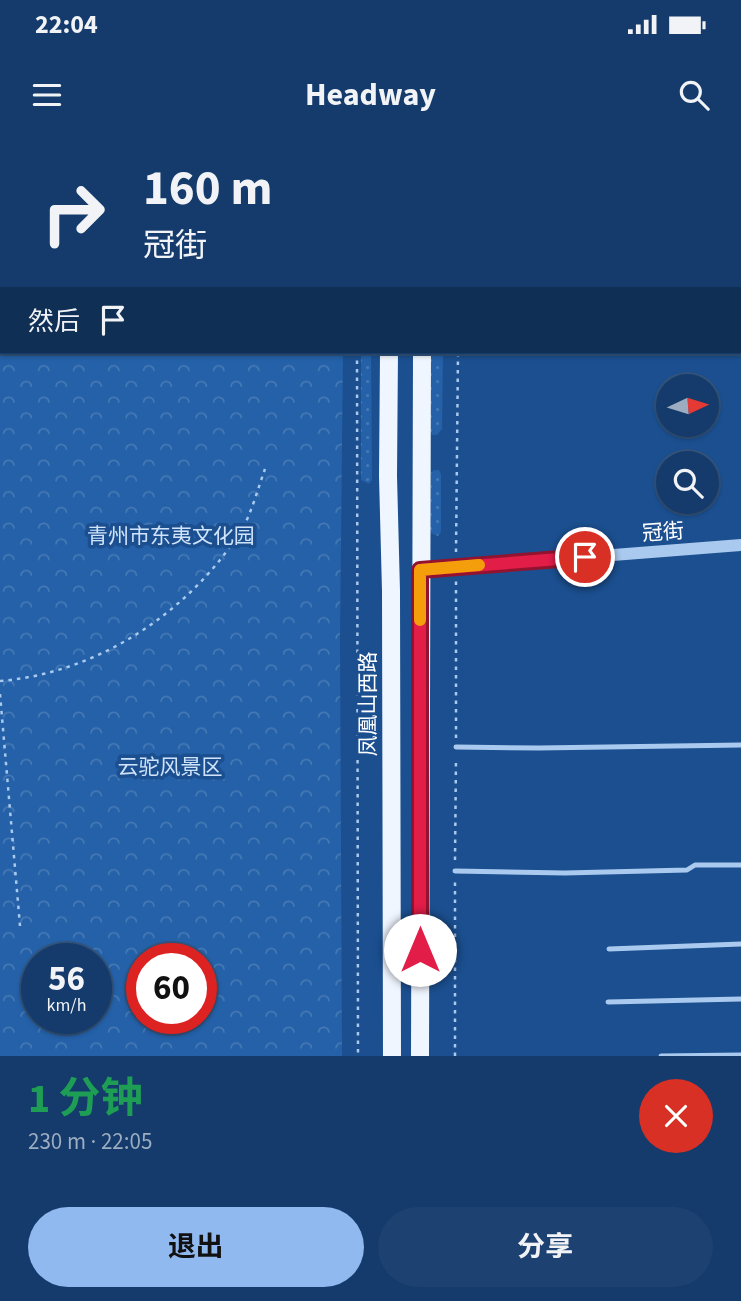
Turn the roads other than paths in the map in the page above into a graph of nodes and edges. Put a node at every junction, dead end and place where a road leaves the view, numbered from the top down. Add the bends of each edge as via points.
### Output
1 (389, 354) edge
2 (422, 354) edge
3 (741, 545) edge
4 (420, 570) junction
5 (741, 746) edge
6 (456, 747) road end
7 (741, 865) edge
8 (455, 871) road end
9 (741, 944) edge
10 (609, 948) dead end
11 (741, 999) edge
12 (608, 1003) dead end
13 (741, 1055) edge
14 (392, 1056) edge
15 (420, 1056) edge
16 (661, 1056) edge

1 - 14 main road, 凤凰山西路
2 - 4 main road
3 - 4 street, 冠街
4 - 15 main road
5 - 6 lane
7 - 8 lane via 565,873
9 - 10 lane
11 - 12 lane
13 - 16 lane

